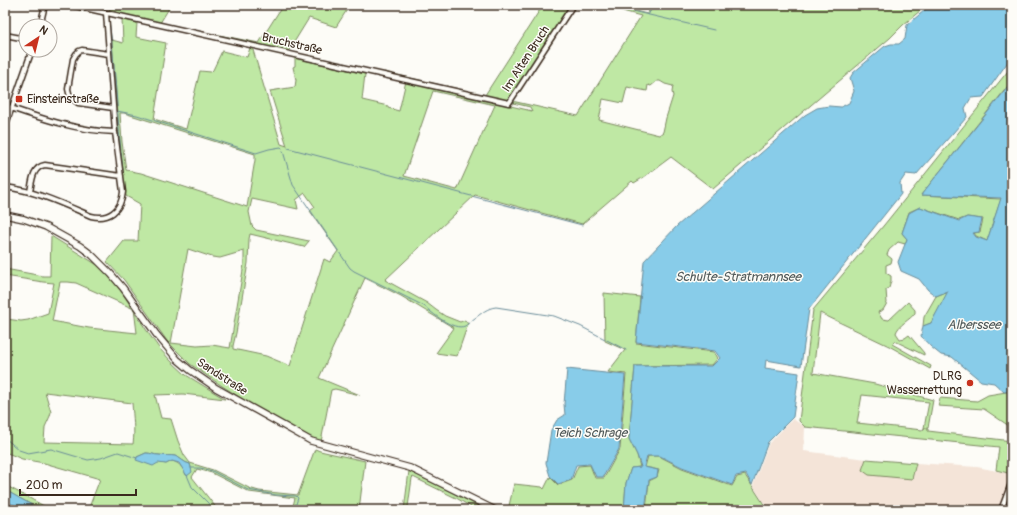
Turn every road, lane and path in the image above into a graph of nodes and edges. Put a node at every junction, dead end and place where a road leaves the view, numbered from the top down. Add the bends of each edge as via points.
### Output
1 (45, 5) edge
2 (71, 5) edge
3 (572, 5) edge
4 (106, 13) junction
5 (42, 18) edge
6 (5, 35) edge
7 (18, 37) edge
8 (109, 54) junction
9 (29, 58) edge
10 (509, 103) joint
11 (5, 106) edge
12 (11, 108) junction
13 (113, 108) junction
14 (5, 127) edge
15 (115, 132) junction
16 (121, 176) junction
17 (5, 187) edge
18 (30, 192) junction
19 (5, 215) edge
20 (1012, 481) edge
21 (495, 510) edge
22 (1001, 510) edge

1 - 5 street
2 - 4 street, Bruchstraße
3 - 10 street, Im Alten Bruch
4 - 8 street
4 - 10 street, Bruchstraße
6 - 7 street
8 - 13 street
8 - 13 street via 79,51 73,59 68,89 70,97 78,103
9 - 12 street
11 - 12 street
12 - 14 street
12 - 15 street via 82,128
13 - 15 street
15 - 16 street
16 - 18 street via 45,165 34,173
16 - 18 street via 122,201 115,211 105,217 91,216
17 - 18 street
19 - 21 main road, Sandstraße via 46,227 92,255 119,283 170,351 190,370 216,388 311,441 410,468
20 - 22 street

